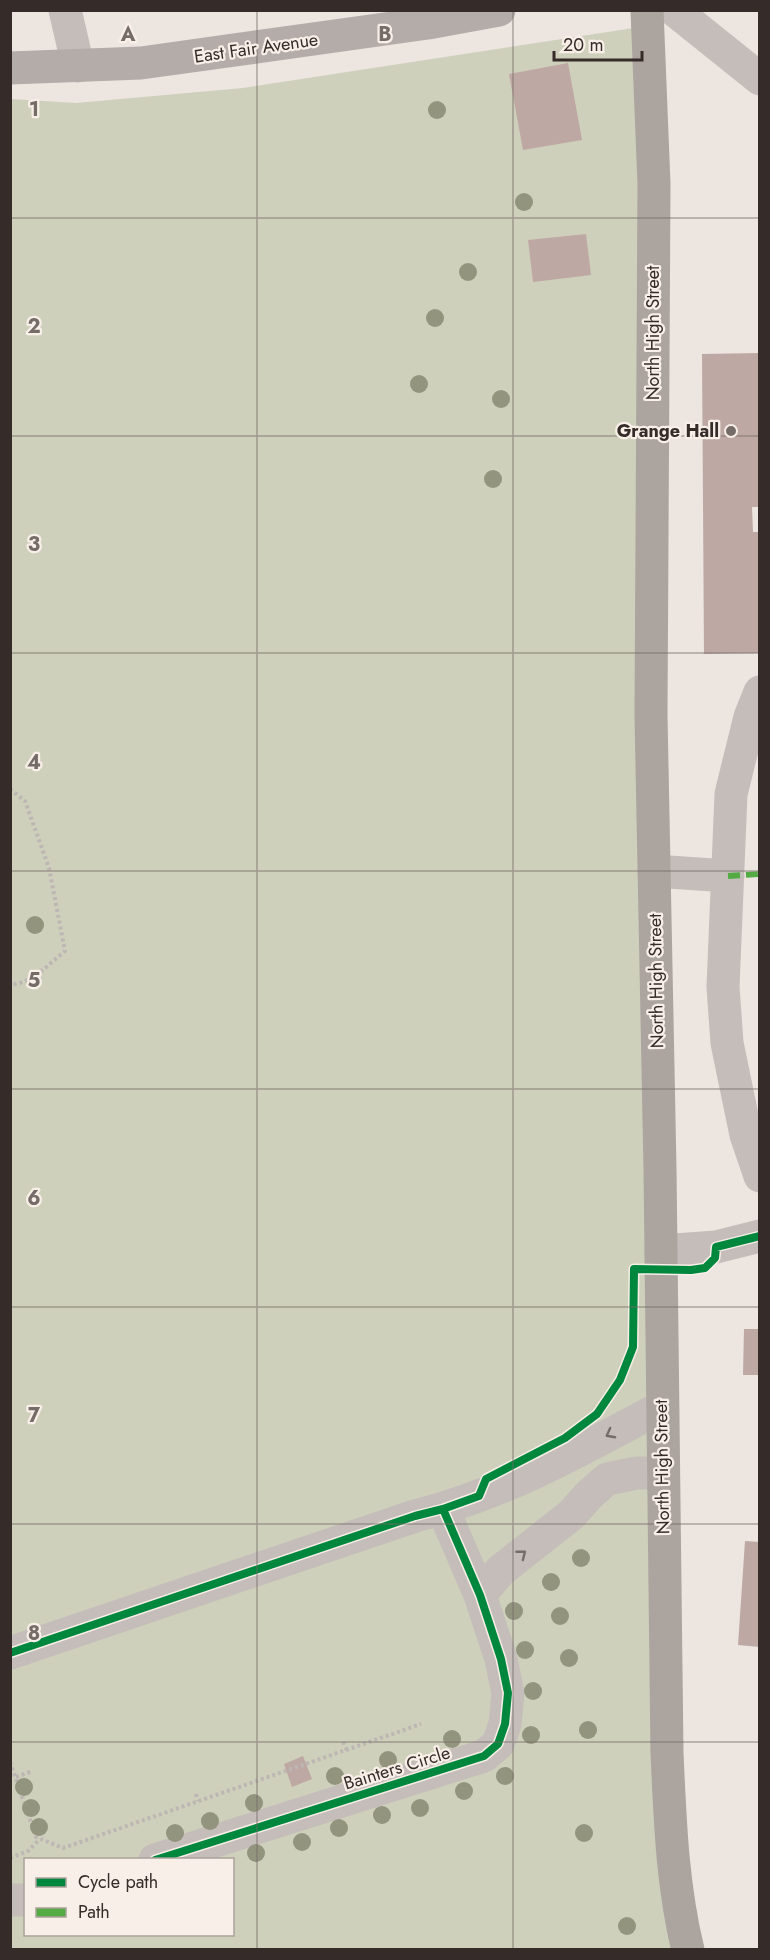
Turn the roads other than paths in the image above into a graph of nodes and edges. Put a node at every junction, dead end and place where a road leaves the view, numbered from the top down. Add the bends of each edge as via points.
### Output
1 (65, 10) edge
2 (499, 10) edge
3 (647, 10) edge
4 (674, 10) edge
5 (418, 18) edge
6 (78, 66) junction
7 (10, 68) edge
8 (759, 79) edge
9 (759, 692) edge
10 (654, 871) junction
11 (728, 876) junction
12 (759, 1176) edge
13 (759, 1236) edge
14 (661, 1251) junction
15 (661, 1407) junction
16 (662, 1473) junction
17 (443, 1509) junction
18 (480, 1595) junction
19 (10, 1653) edge
20 (161, 1858) edge
21 (688, 1950) edge

1 - 6 lane
2 - 5 main road, East Fair Avenue
3 - 10 highway, North High Street via 654,184
4 - 8 lane
5 - 6 main road, East Fair Avenue via 206,55
6 - 7 main road, East Fair Avenue
9 - 11 lane via 731,794
10 - 11 lane
10 - 14 highway, North High Street
11 - 12 lane via 723,987 727,1043 746,1135
13 - 14 lane via 716,1247
14 - 15 highway, North High Street
15 - 16 highway, North High Street
15 -> 17 lane via 553,1465
18 -> 16 lane via 500,1571 571,1515 607,1479
16 - 21 highway, North High Street via 671,1844
17 - 18 lane, Bainters Circle
17 - 19 lane
18 - 20 lane, Bainters Circle via 508,1693 505,1725 498,1744 483,1756

